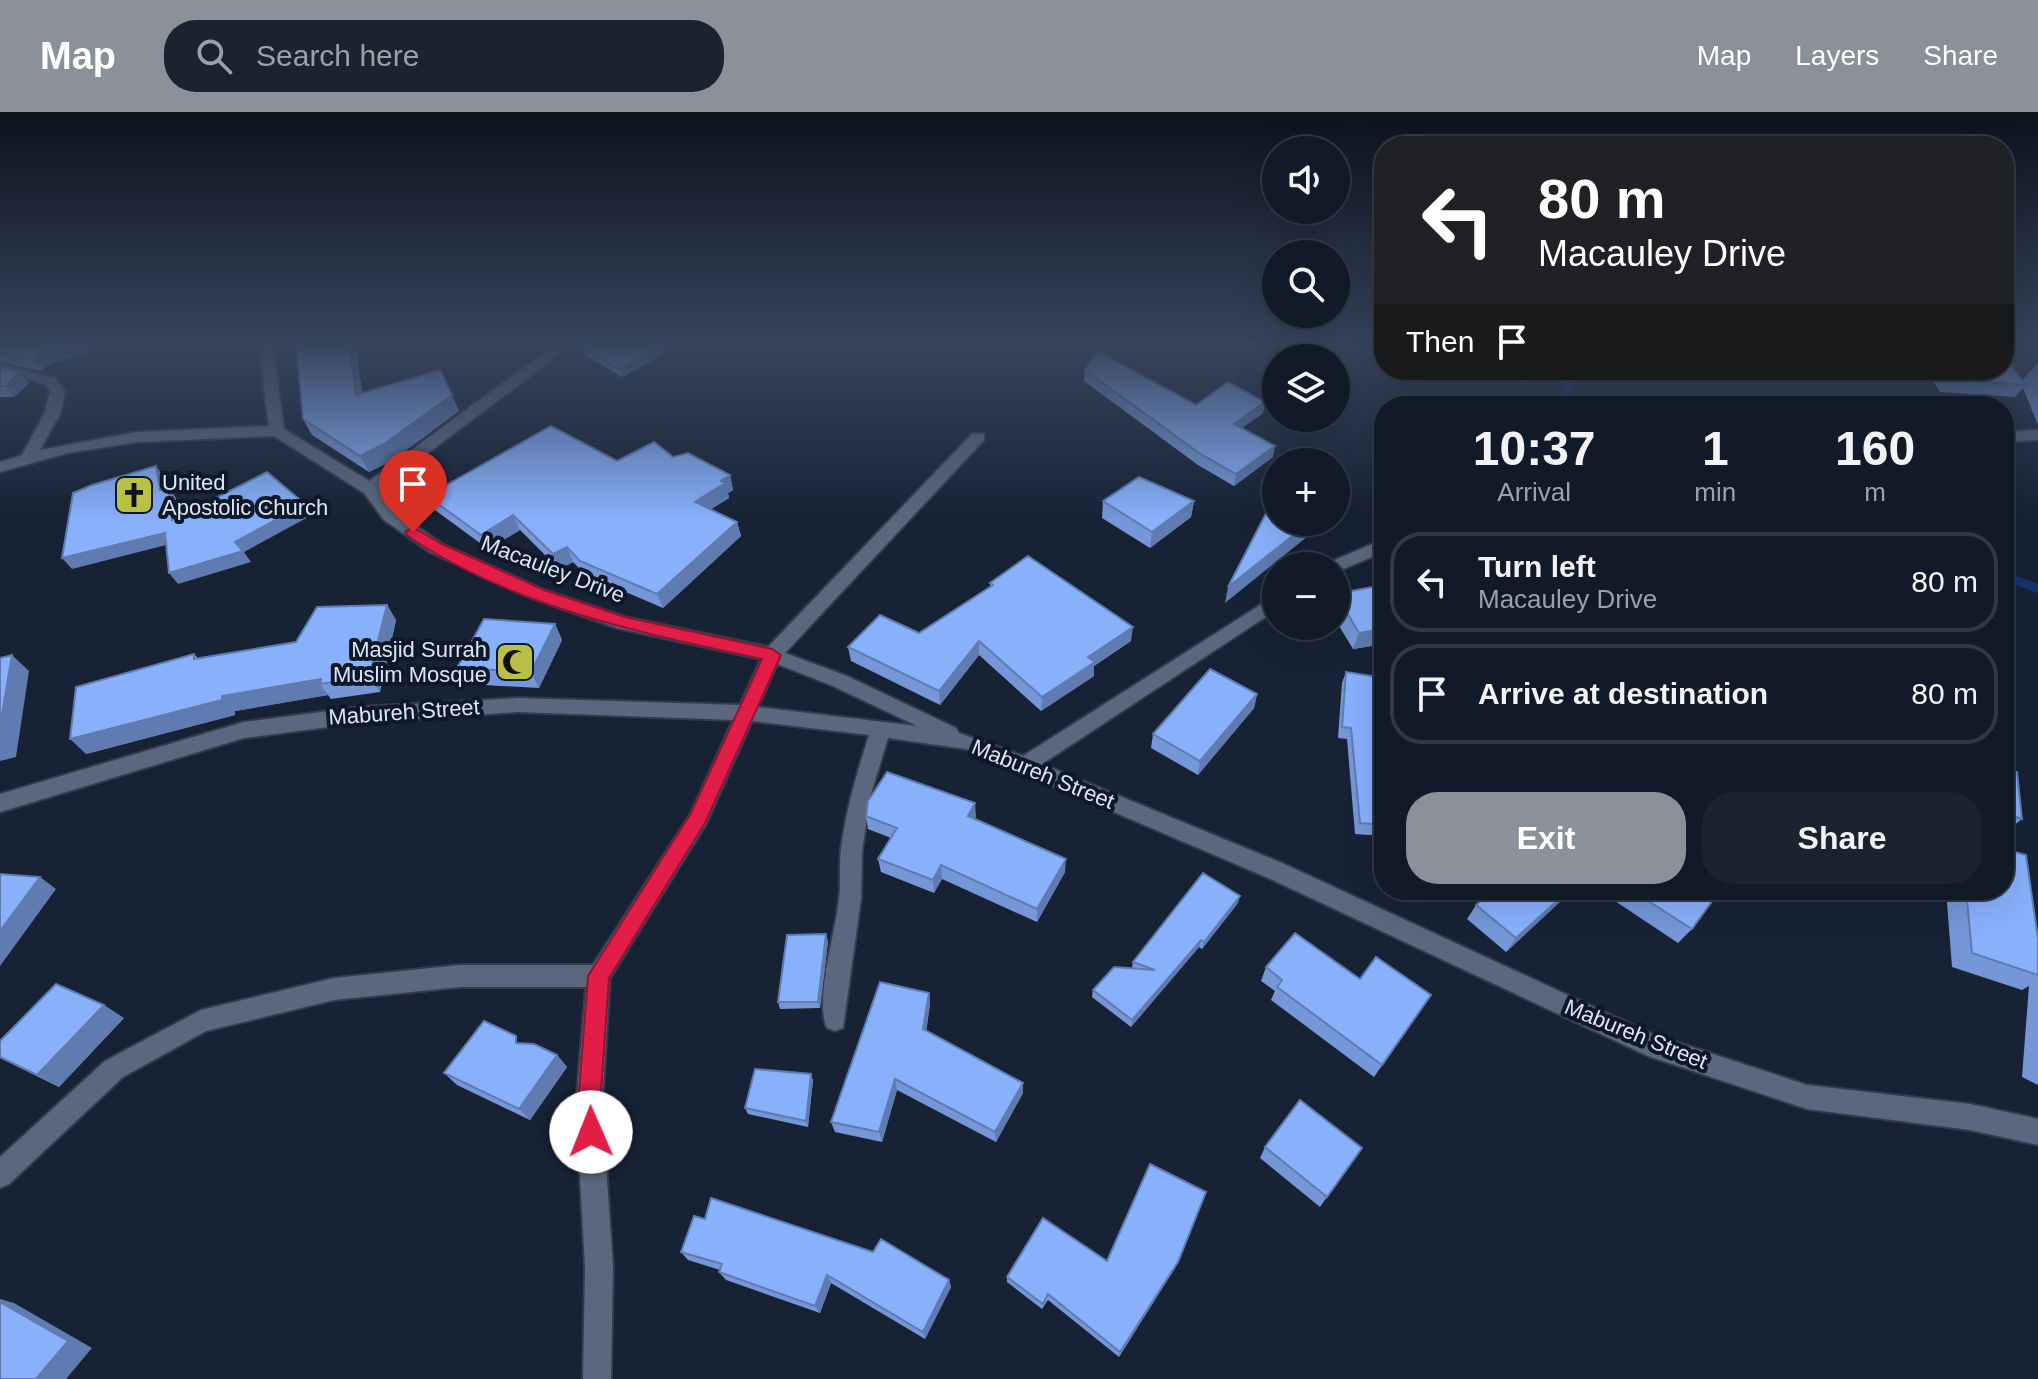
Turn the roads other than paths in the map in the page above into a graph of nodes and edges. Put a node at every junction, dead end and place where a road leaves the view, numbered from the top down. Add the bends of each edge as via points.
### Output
1 (55, 402) edge
2 (273, 402) edge
3 (487, 402) edge
4 (277, 431) junction
5 (2038, 435) edge
6 (2014, 436) edge
7 (978, 437) dead end
8 (28, 458) junction
9 (0, 467) edge
10 (370, 489) junction
11 (1374, 549) edge
12 (1350, 560) edge
13 (1262, 610) edge
14 (772, 655) junction
15 (744, 713) junction
16 (881, 729) junction
17 (969, 742) junction
18 (1025, 765) junction
19 (0, 803) edge
20 (599, 976) junction
21 (835, 1020) dead end
22 (2038, 1132) edge
23 (0, 1175) edge
24 (597, 1379) edge

1 - 8 street
2 - 4 street
3 - 10 street
4 - 8 street via 161,432
4 - 10 street, Macauley Drive
5 - 6 street
7 - 14 street
8 - 9 street
10 - 14 street, Macauley Drive via 390,516 436,548 538,594 623,623
11 - 12 street
13 - 18 street
14 - 15 street
14 - 17 street, Macauley Drive
15 - 16 street, Mabureh Street
15 - 19 street, Mabureh Street via 518,705 300,720 244,730
15 - 20 street via 699,818
16 - 17 street, Mabureh Street
16 - 21 street via 860,797 851,852
17 - 18 street, Mabureh Street
18 - 22 street, Mabureh Street via 1274,870 1648,1044 1807,1097 1970,1117
20 - 23 street via 460,976 334,989 201,1021 114,1069
20 - 24 street via 589,1105 599,1267

